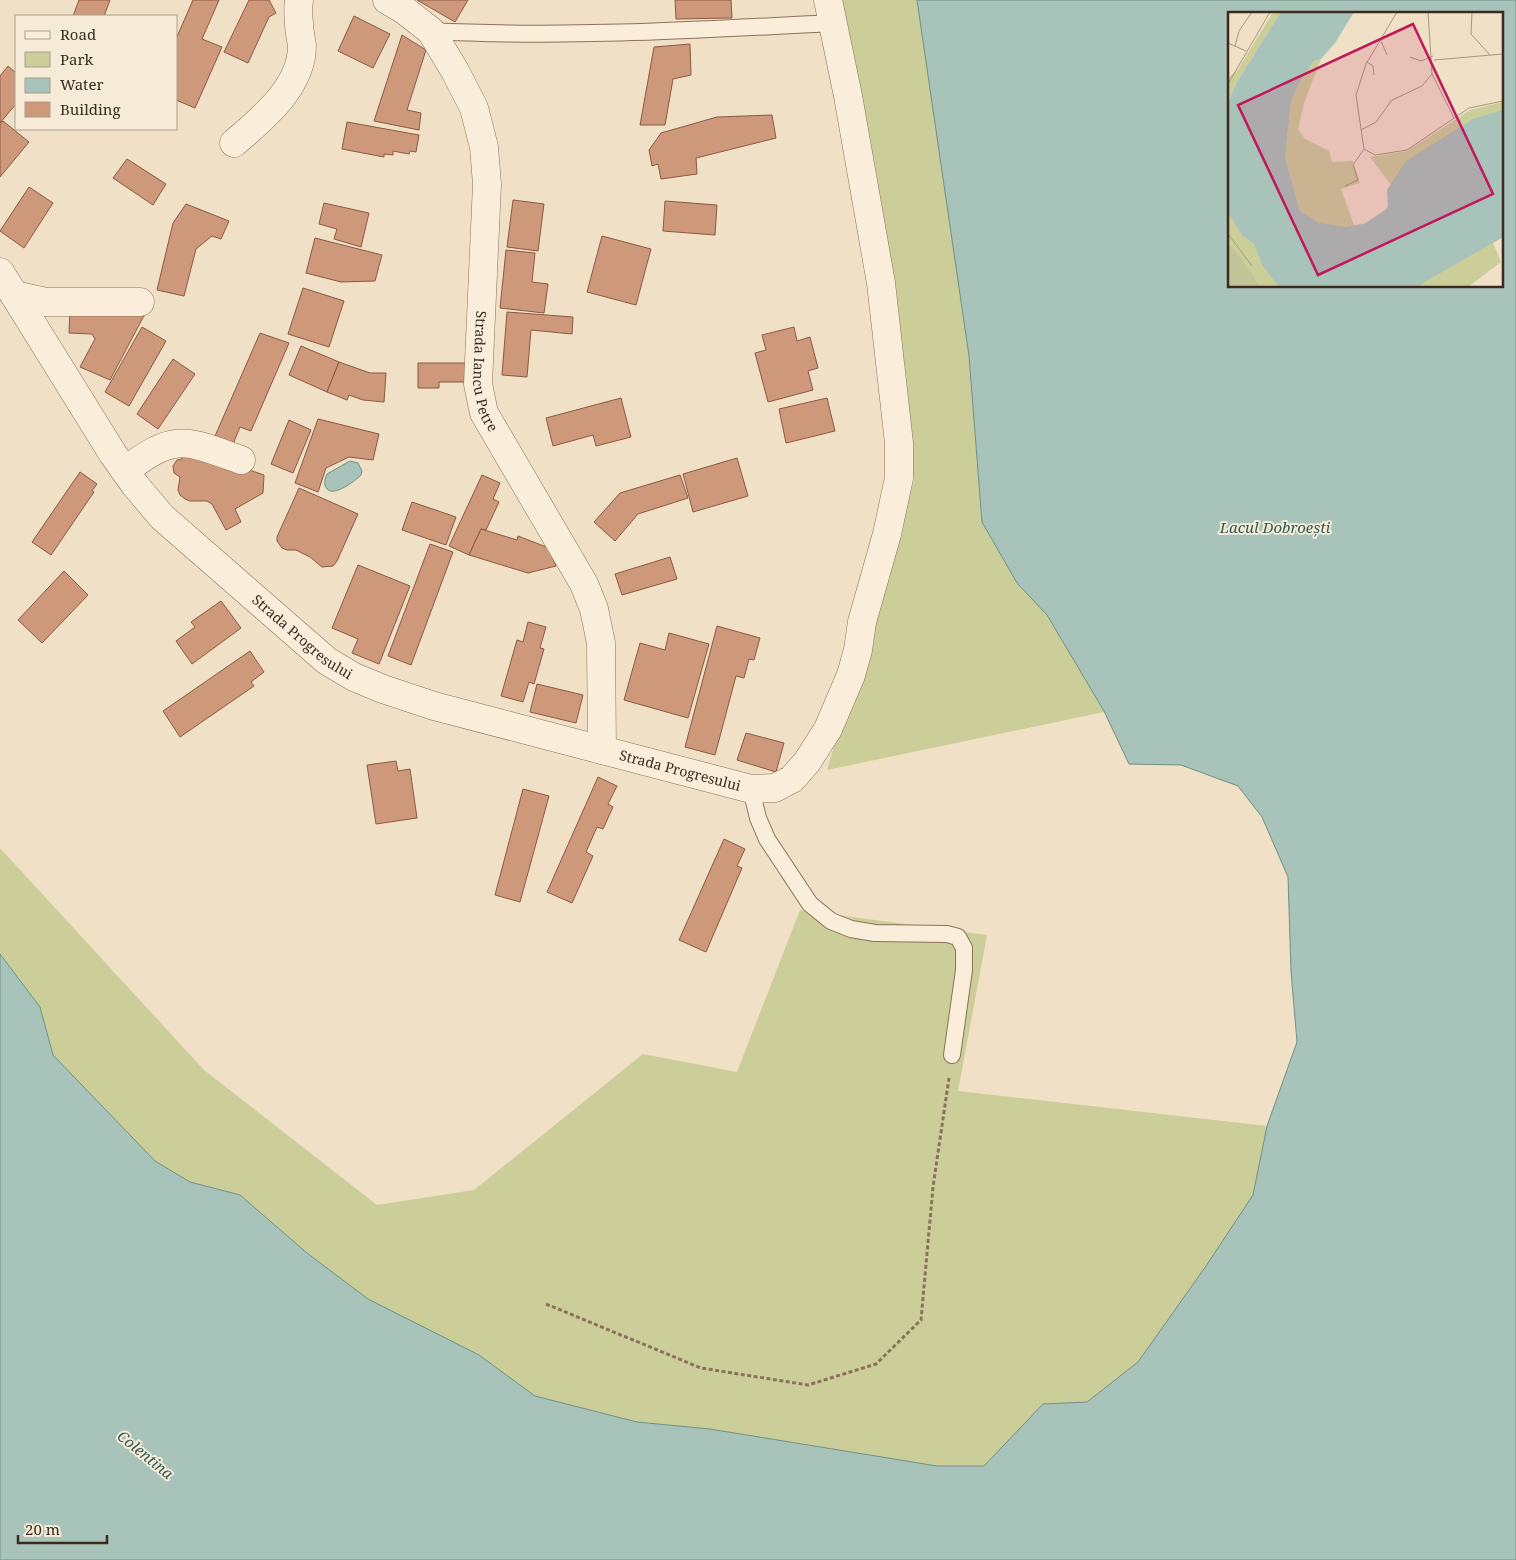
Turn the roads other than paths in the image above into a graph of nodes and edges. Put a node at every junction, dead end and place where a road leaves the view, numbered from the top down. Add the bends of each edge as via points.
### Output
1 (298, 0) edge
2 (387, 0) edge
3 (830, 11) edge
4 (431, 31) junction
5 (234, 143) dead end
6 (0, 272) edge
7 (14, 295) junction
8 (140, 302) dead end
9 (241, 460) dead end
10 (125, 471) junction
11 (602, 750) junction
12 (751, 789) junction
13 (952, 1055) road end

1 - 5 street via 302,46 298,68 283,96
2 - 4 street, Strada Iancu Petre
3 - 4 lane via 618,34 501,35
3 - 12 street, Strada Progresului via 880,283 899,443 899,478 851,675 828,728 792,779 775,788
4 - 11 street, Strada Iancu Petre via 474,108 484,147 487,184 478,384 484,413 584,584 594,610 600,643
6 - 7 street, Strada Progresului
7 - 8 street via 46,302
7 - 10 street, Strada Progresului
9 - 10 street via 196,444 176,443 162,446
10 - 11 street, Strada Progresului via 162,517 327,661 347,673 434,706
11 - 12 street, Strada Progresului
12 - 13 lane via 767,839 810,904 831,921 875,933 958,937 964,948 964,970

